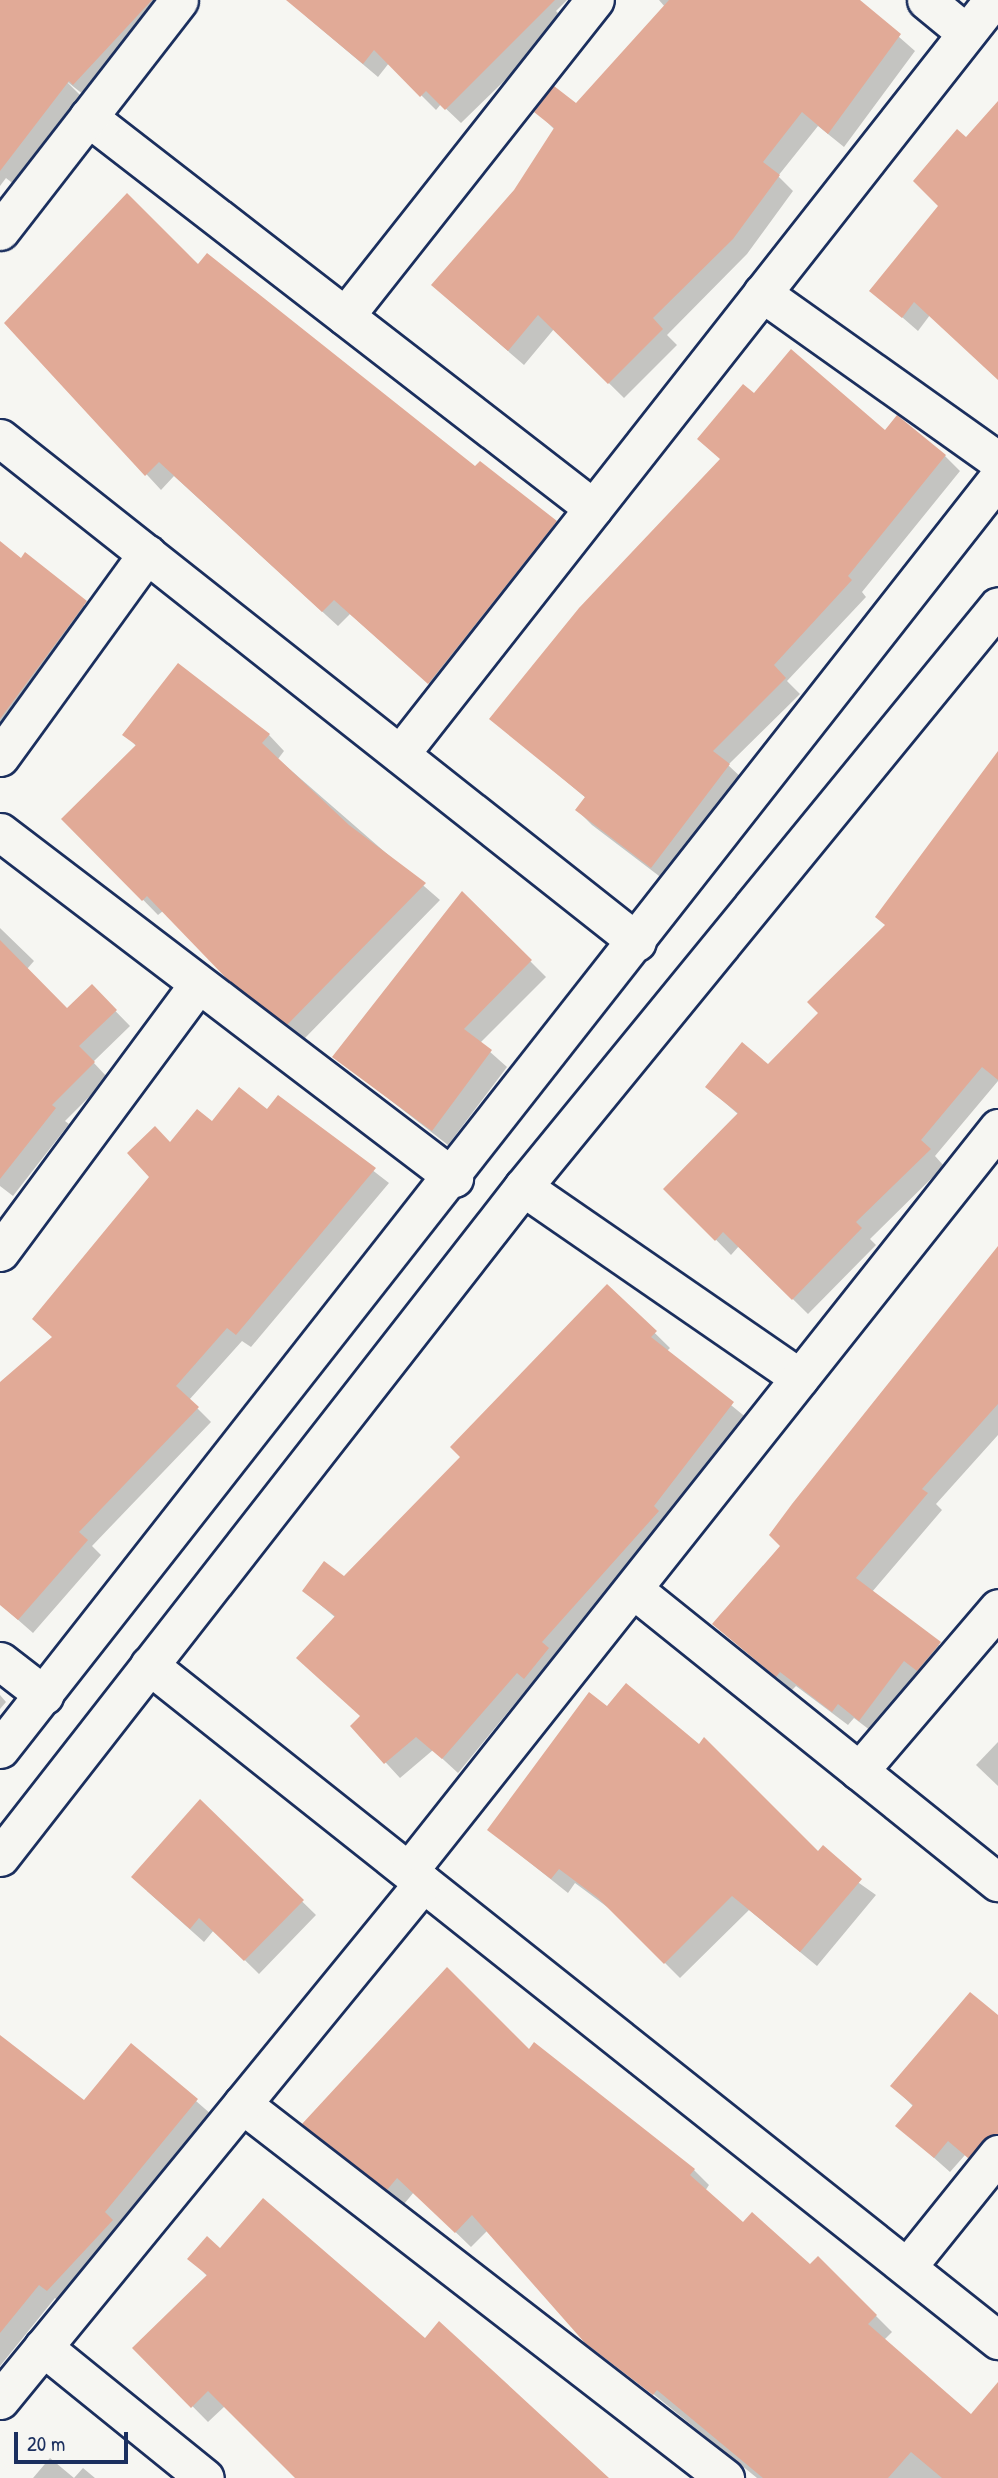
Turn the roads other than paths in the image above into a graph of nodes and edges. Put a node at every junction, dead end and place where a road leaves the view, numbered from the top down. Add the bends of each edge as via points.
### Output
1 (179, 0) edge
2 (595, 0) edge
3 (926, 0) edge
4 (993, 0) edge
5 (966, 33) junction
6 (88, 117) junction
7 (0, 231) edge
8 (762, 293) junction
9 (345, 316) junction
10 (0, 438) edge
11 (998, 461) edge
12 (998, 478) edge
13 (593, 508) junction
14 (147, 554) junction
15 (998, 606) edge
16 (400, 754) junction
17 (0, 757) edge
18 (0, 832) edge
19 (637, 942) junction
20 (198, 984) junction
21 (998, 1128) edge
22 (454, 1178) junction
23 (523, 1188) junction
24 (3, 1241) edge
25 (800, 1378) junction
26 (633, 1589) junction
27 (998, 1608) edge
28 (0, 1661) edge
29 (149, 1665) junction
30 (44, 1695) junction
31 (0, 1749) edge
32 (859, 1772) junction
33 (0, 1857) edge
34 (417, 1876) junction
35 (998, 1882) edge
36 (242, 2104) junction
37 (998, 2154) edge
38 (907, 2267) junction
39 (998, 2340) edge
40 (43, 2347) junction
41 (0, 2400) edge
42 (205, 2478) edge
43 (725, 2478) edge

1 - 6 street
2 - 9 street
3 - 5 street
4 - 5 street
5 - 8 street
6 - 7 street
6 - 9 street
8 - 11 street
8 - 13 street
9 - 13 street
10 - 14 street
12 - 19 street
13 - 16 street
14 - 16 street
14 - 17 street
15 - 23 street
16 - 19 street
18 - 20 street
19 - 22 street
20 - 22 street
20 - 24 street
21 - 25 street
22 - 30 street
23 - 25 street
23 - 29 street
25 - 26 street
26 - 32 street
26 - 34 street
27 - 32 street
28 - 30 street
29 - 33 street
29 - 34 street
30 - 31 street
32 - 35 street
34 - 36 street
34 - 38 street
36 - 40 street
36 - 43 street
37 - 38 street
38 - 39 street
40 - 41 street
40 - 42 street

